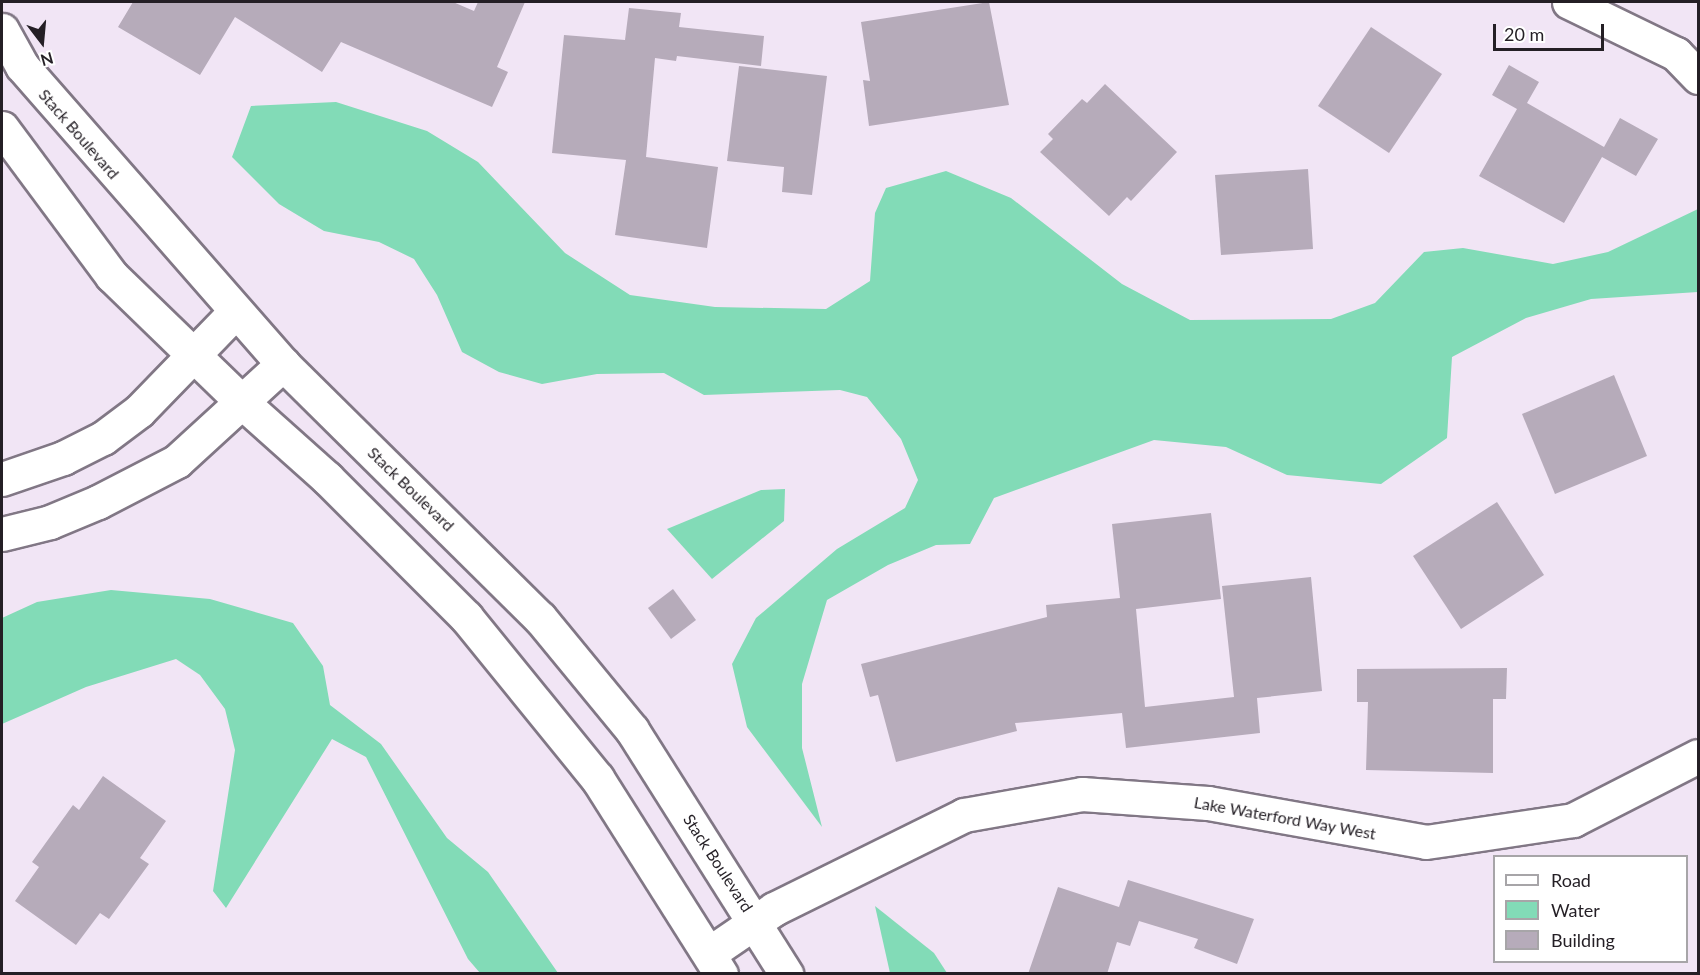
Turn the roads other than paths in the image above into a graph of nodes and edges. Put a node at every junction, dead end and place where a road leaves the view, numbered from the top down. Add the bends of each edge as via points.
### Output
1 (1569, 2) edge
2 (2, 30) edge
3 (1698, 77) edge
4 (2, 128) edge
5 (236, 311) junction
6 (194, 355) junction
7 (283, 364) junction
8 (243, 403) junction
9 (2, 479) edge
10 (2, 534) edge
11 (1698, 756) edge
12 (754, 920) junction
13 (716, 963) edge
14 (786, 974) edge

1 - 3 street via 1676,54
2 - 5 street, Stack Boulevard via 22,66
4 - 6 street via 112,276
5 - 6 street
5 - 7 street, Stack Boulevard
6 - 8 street
6 - 9 street via 139,411 103,438 63,458
7 - 8 street
7 - 12 street, Stack Boulevard via 540,618 632,729
8 - 10 street via 177,461 132,487 50,522
8 - 13 street via 327,478 466,617 597,778
11 - 12 street, Lake Waterford Way West via 1573,820 1426,842 1208,803 1082,794 976,813 846,871
12 - 13 street, Lake Waterford Way West
12 - 14 street, Stack Boulevard

